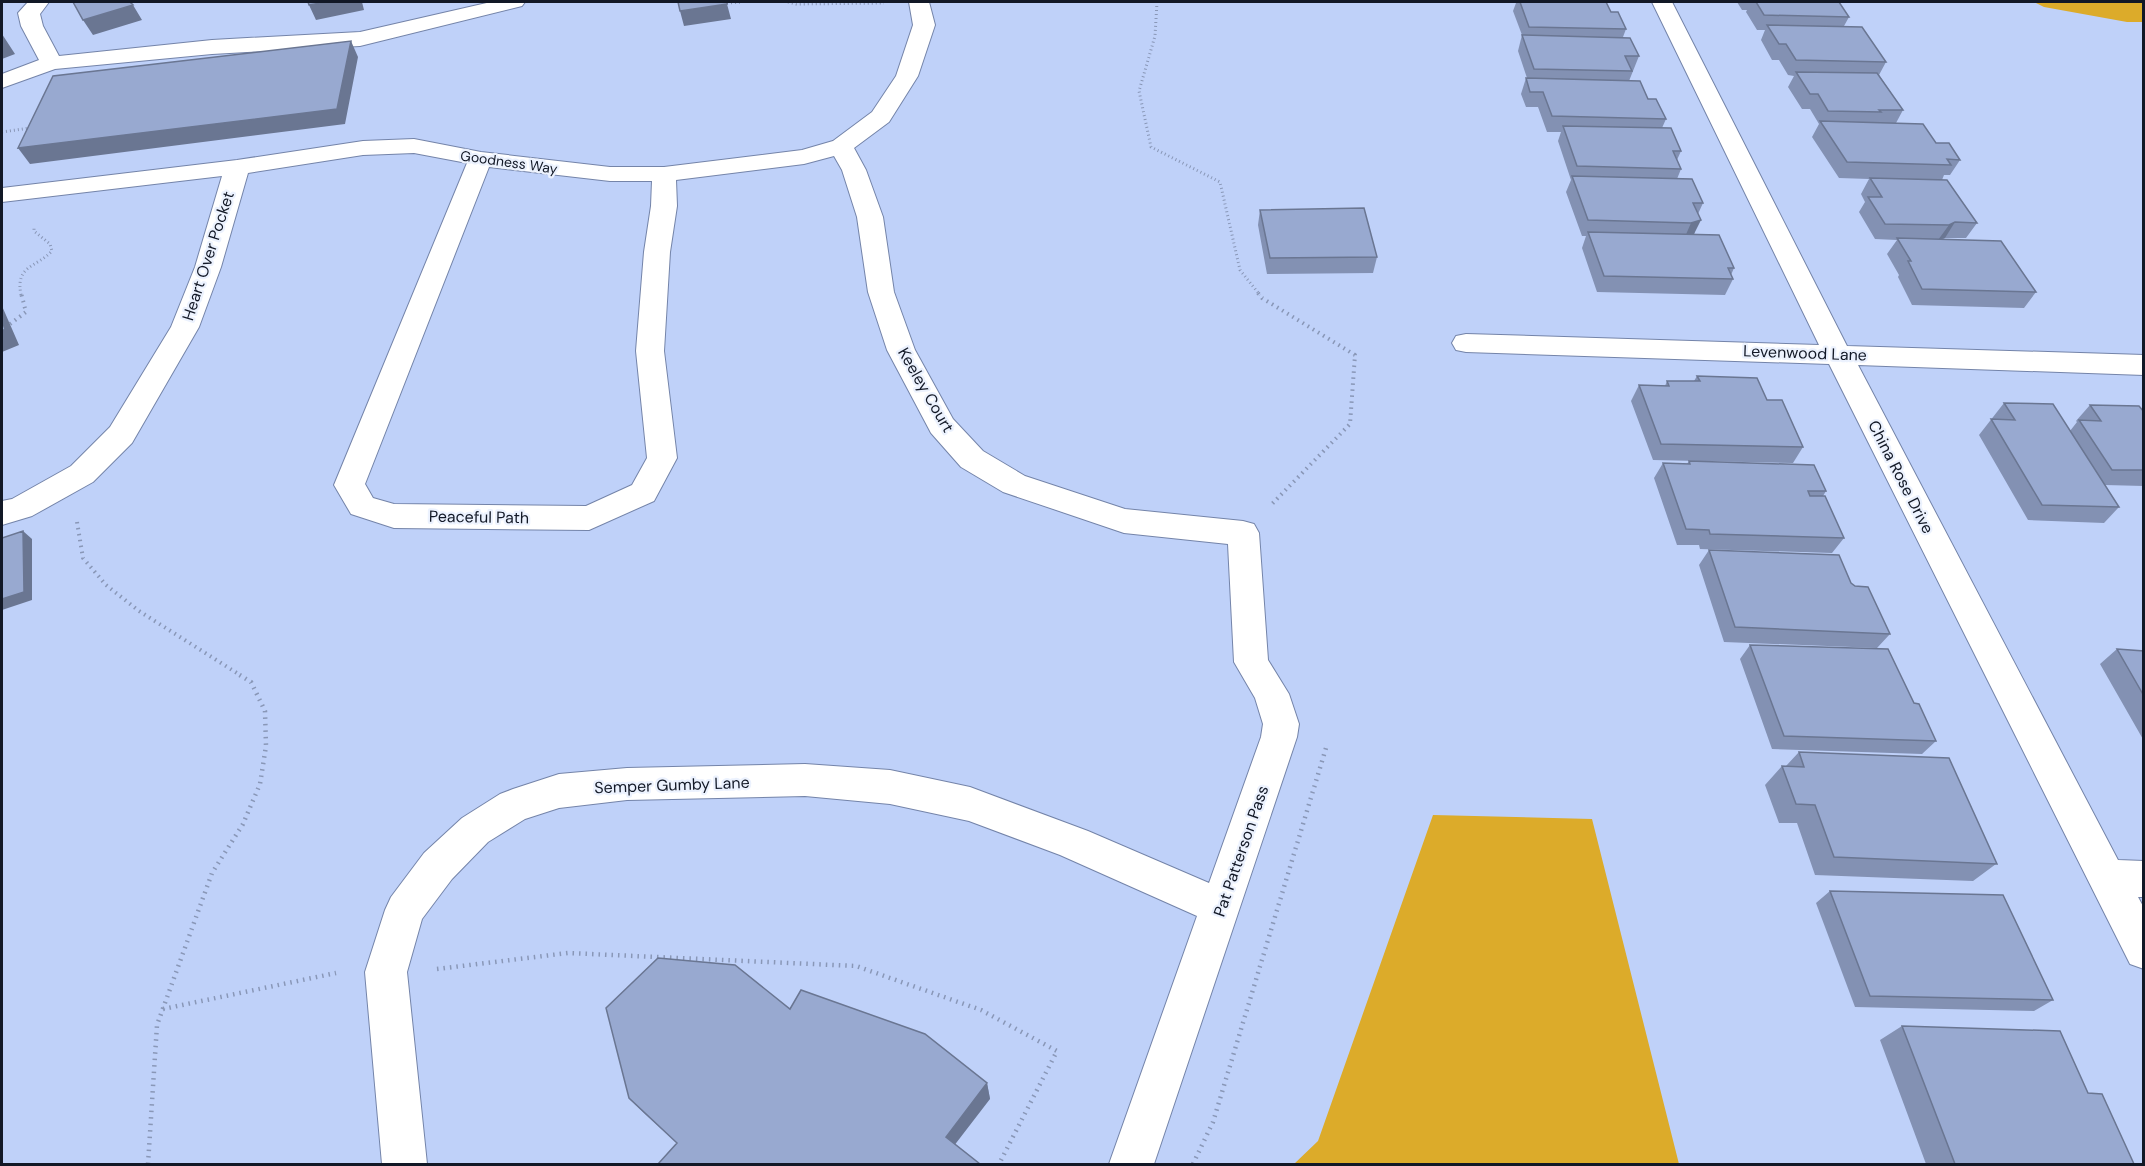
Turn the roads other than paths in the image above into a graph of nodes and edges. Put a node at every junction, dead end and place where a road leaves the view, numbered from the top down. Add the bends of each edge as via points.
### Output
1 (39, 2) edge
2 (515, 2) edge
3 (919, 2) edge
4 (1662, 2) edge
5 (407, 3) dead end
6 (412, 27) junction
7 (52, 63) junction
8 (2, 81) edge
9 (841, 146) junction
10 (482, 159) junction
11 (237, 166) junction
12 (664, 174) junction
13 (2, 195) edge
14 (1466, 343) dead end
15 (1838, 355) junction
16 (2144, 365) edge
17 (2, 513) edge
18 (1243, 533) joint
19 (2125, 878) edge
20 (1221, 907) junction
21 (2144, 950) edge
22 (404, 1164) edge
23 (1132, 1164) edge

1 - 7 street via 29,14
2 - 6 street
3 - 9 street, Goodness Way via 924,25 907,76 881,117
4 - 15 street, China Rose Drive
5 - 6 street
6 - 7 street via 360,39 212,47
7 - 8 street
9 - 12 street, Goodness Way via 804,157
9 - 18 street, Keeley Court via 870,217 881,292 902,350 942,426 972,459 1014,484 1124,521
10 - 11 street, Goodness Way via 404,146
10 - 12 street, Goodness Way via 610,174
10 - 12 street, Peaceful Path via 349,485 362,506 394,516 588,518 643,494 662,458 650,351
11 - 13 street, Goodness Way
11 - 17 street, Heart Over Pocket via 208,267 185,327 121,435 82,474 21,508
14 - 15 street, Levenwood Lane
15 - 16 street, Levenwood Lane
15 - 19 street, China Rose Drive
18 - 20 street, Pat Patterson Pass via 1251,662 1270,694 1281,724 1280,737
19 - 21 street, China Rose Drive
20 - 22 street, Semper Gumby Lane via 1074,843 970,804 890,787 805,780 627,784 559,791 513,806 476,830 438,866 405,910 386,972
20 - 23 street, Pat Patterson Pass

